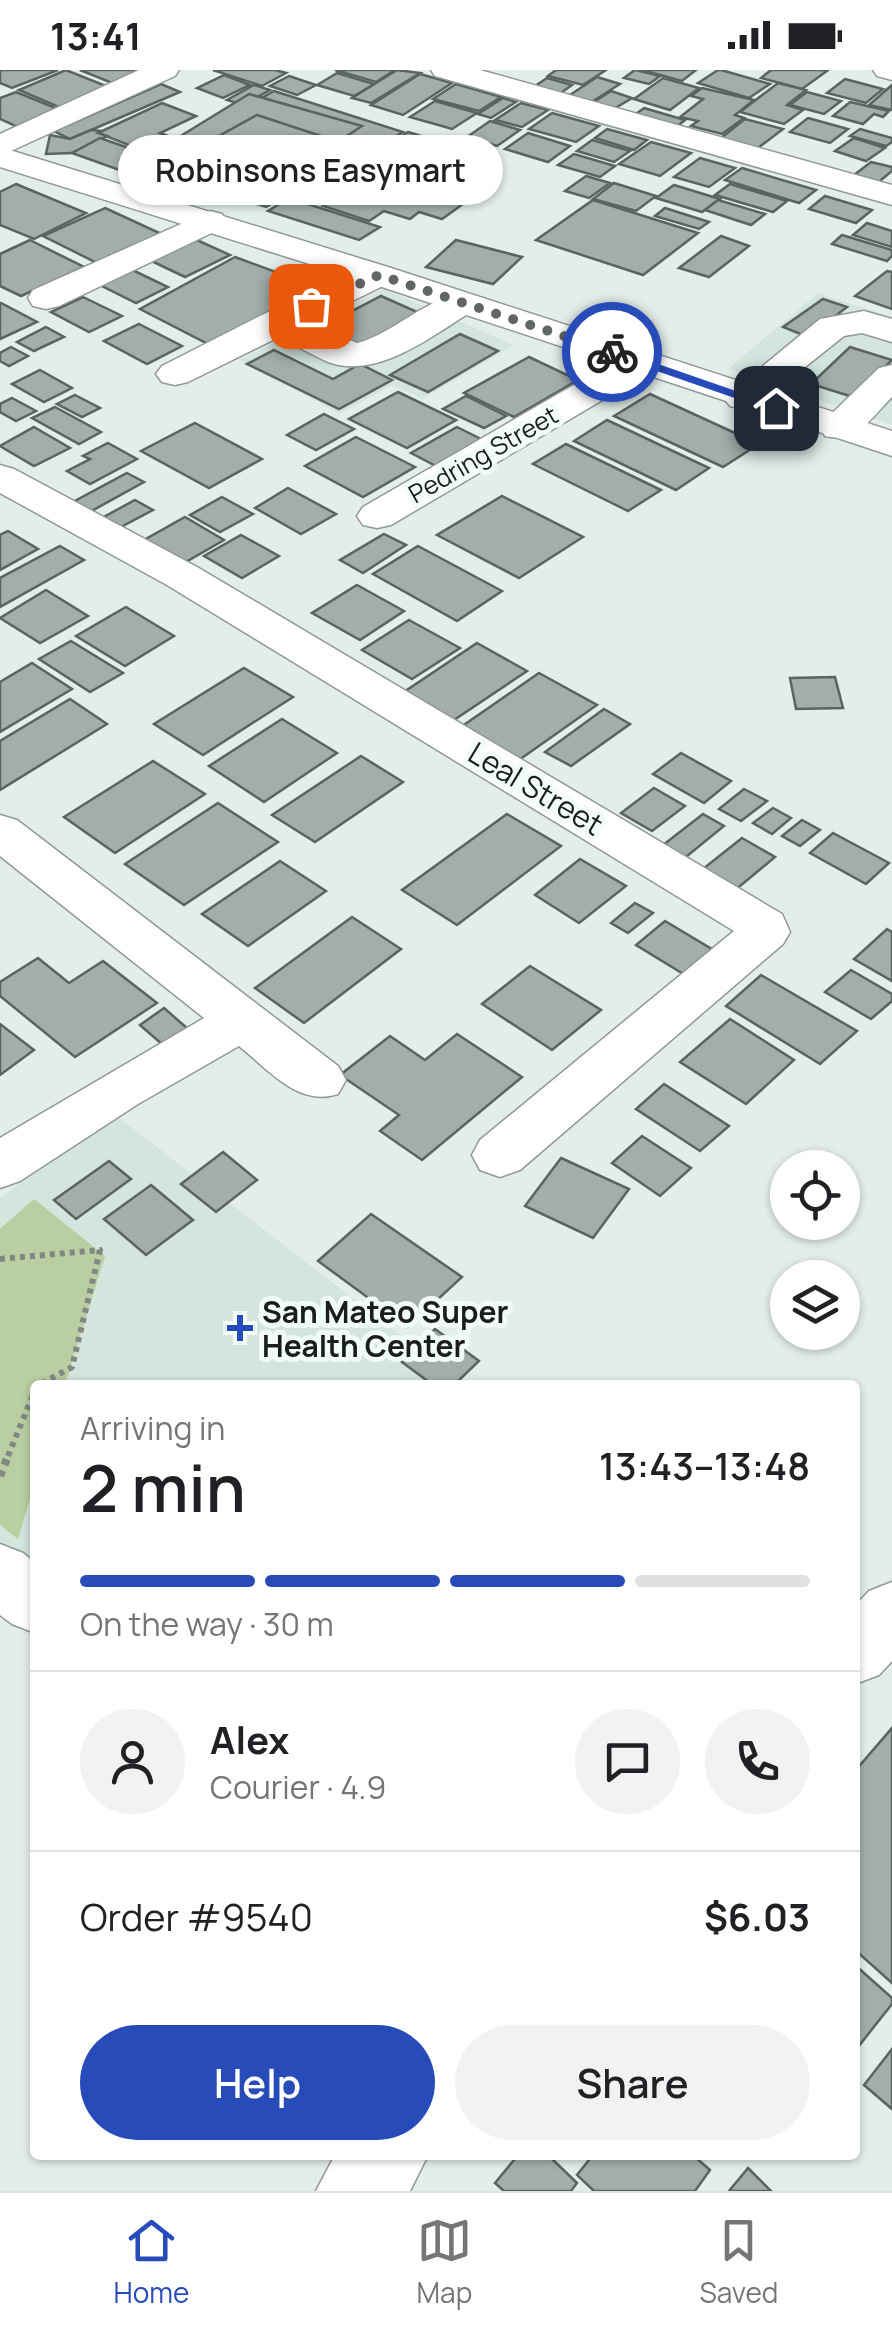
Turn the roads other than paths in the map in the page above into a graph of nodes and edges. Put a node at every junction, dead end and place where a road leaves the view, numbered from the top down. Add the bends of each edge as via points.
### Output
1 (164, 70) edge
2 (446, 70) edge
3 (0, 146) edge
4 (0, 157) edge
5 (892, 196) edge
6 (210, 222) junction
7 (379, 275) junction
8 (46, 298) dead end
9 (458, 304) junction
10 (277, 322) junction
11 (892, 331) edge
12 (642, 361) junction
13 (175, 374) dead end
14 (892, 376) edge
15 (744, 398) junction
16 (839, 428) junction
17 (892, 444) edge
18 (11, 495) edge
19 (377, 516) dead end
20 (0, 831) edge
21 (242, 1020) junction
22 (320, 1080) dead end
23 (500, 1155) dead end
24 (0, 1166) edge
25 (0, 1574) edge
26 (30, 1599) edge
27 (892, 1613) edge
28 (860, 1648) edge
29 (385, 2160) edge
30 (356, 2191) edge

1 - 3 street
2 - 5 street
4 - 6 street
6 - 7 street
6 - 8 street
7 - 9 street
7 - 10 street
9 - 10 street via 379,349 353,356
9 - 12 street
10 - 13 street
11 - 15 street via 864,322 833,327
12 - 15 street
12 - 19 street, Pedring Street
14 - 16 street
15 - 16 street
16 - 17 street
18 - 23 street, Leal Street via 182,576 764,926 765,932
20 - 21 street
21 - 22 street
21 - 24 street
25 - 26 street
27 - 28 street
29 - 30 street

